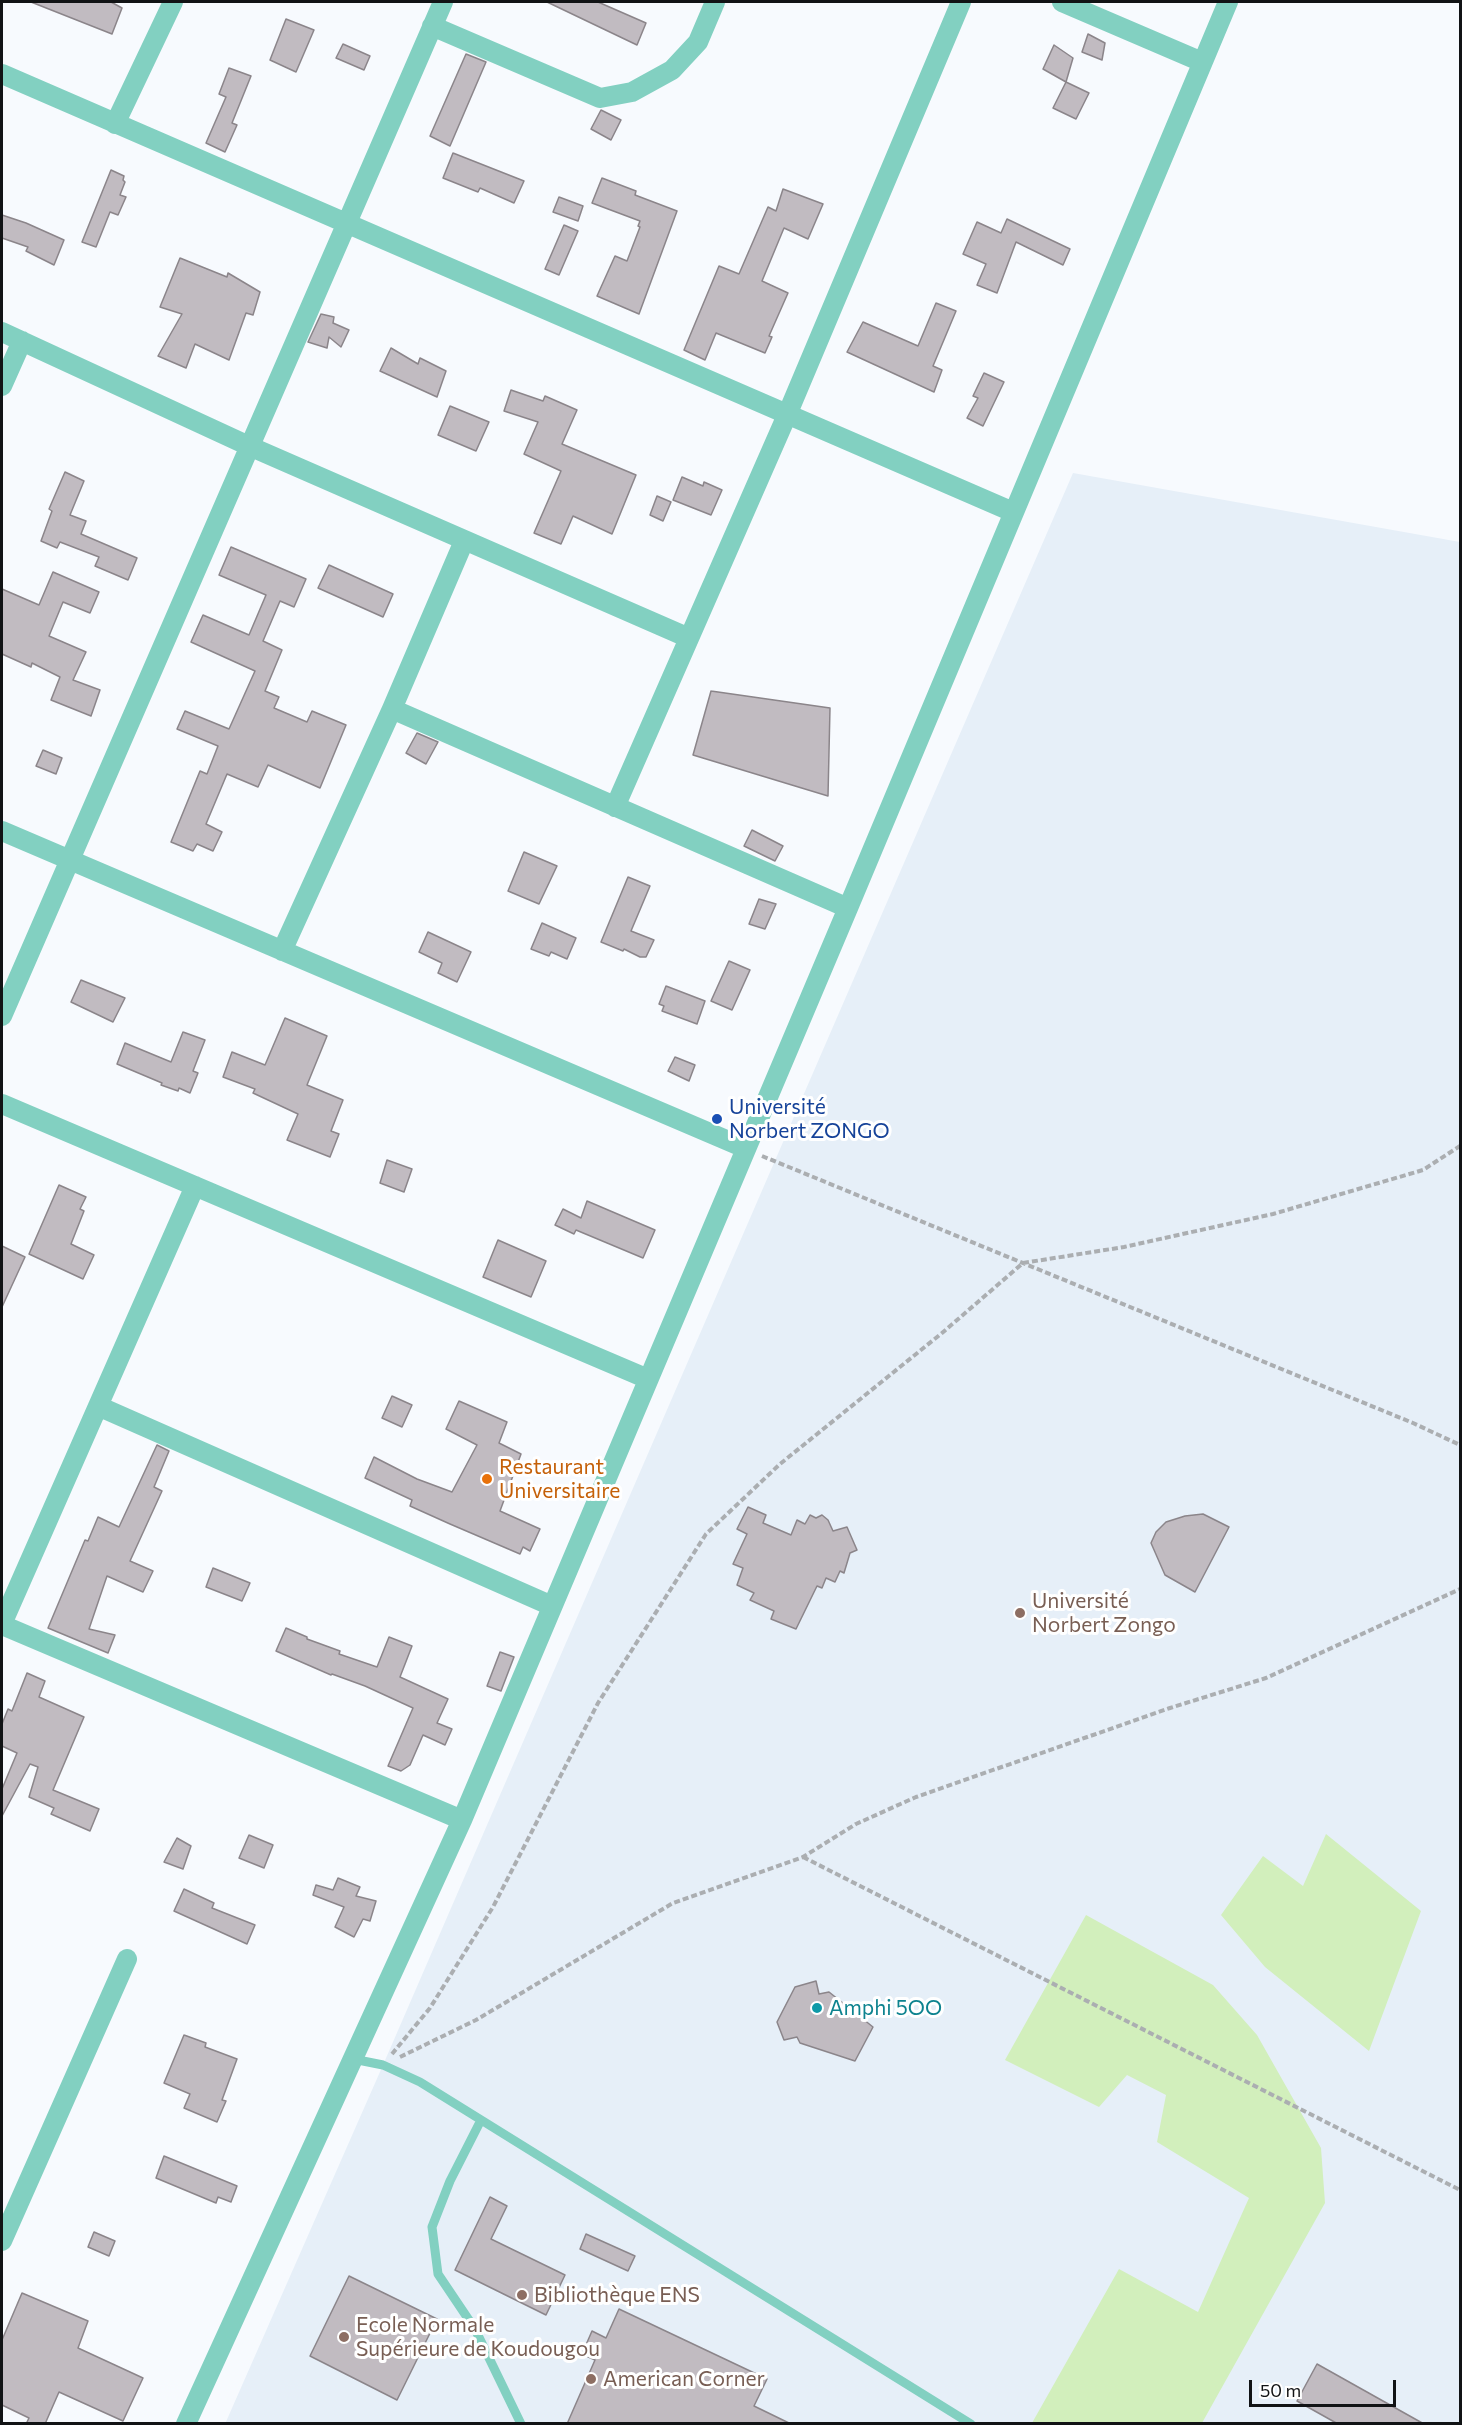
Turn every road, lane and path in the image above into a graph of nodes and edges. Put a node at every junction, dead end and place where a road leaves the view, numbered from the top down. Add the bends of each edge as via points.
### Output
1 (173, 2) edge
2 (443, 2) edge
3 (715, 2) edge
4 (961, 2) edge
5 (1062, 2) edge
6 (1227, 2) edge
7 (432, 26) junction
8 (1202, 62) junction
9 (2, 74) edge
10 (115, 124) junction
11 (346, 224) junction
12 (2, 332) edge
13 (22, 341) junction
14 (2, 386) edge
15 (787, 414) junction
16 (249, 446) junction
17 (1013, 512) junction
18 (464, 541) junction
19 (689, 638) junction
20 (392, 709) junction
21 (615, 807) junction
22 (2, 831) edge
23 (69, 860) junction
24 (848, 908) junction
25 (282, 951) junction
26 (2, 1016) edge
27 (2, 1104) edge
28 (1461, 1146) edge
29 (745, 1148) junction
30 (195, 1186) junction
31 (1023, 1263) junction
32 (648, 1379) junction
33 (98, 1406) junction
34 (1461, 1445) edge
35 (1461, 1588) edge
36 (552, 1606) junction
37 (2, 1624) edge
38 (462, 1820) junction
39 (803, 1857) junction
40 (127, 1959) dead end
41 (353, 2059) junction
42 (383, 2065) junction
43 (481, 2120) junction
44 (1461, 2190) edge
45 (2, 2241) edge
46 (186, 2424) edge
47 (520, 2424) edge
48 (970, 2424) edge

1 - 10 street
2 - 7 street
3 - 7 street via 698,42 672,70 632,92 600,98
4 - 15 street
5 - 8 street
6 - 8 street
7 - 11 street
8 - 17 street
9 - 10 street
10 - 11 street
11 - 15 street
11 - 16 street
12 - 13 street
13 - 14 street
13 - 16 street
15 - 17 street
15 - 19 street
16 - 18 street
16 - 23 street
17 - 24 street
18 - 19 street
18 - 20 street
19 - 21 street
20 - 21 street
20 - 25 street
21 - 24 street
22 - 23 street
23 - 25 street
23 - 26 street
24 - 29 street
25 - 29 street
27 - 30 street
28 - 31 path via 1423,1170 1274,1214 1124,1247
29 - 31 path
29 - 32 street
30 - 32 street
30 - 33 street
31 - 34 path
31 - 42 path via 942,1334 780,1464 706,1534 598,1703 493,1907 430,2008
32 - 36 street
33 - 36 street
33 - 37 street
35 - 39 path via 1266,1678 916,1797 856,1824
36 - 38 street
37 - 38 street
38 - 41 street
39 - 42 path via 673,1902 476,2020
39 - 44 path
40 - 45 street
41 - 42 lane
41 - 46 street
42 - 43 lane via 420,2082
43 - 47 lane via 432,2227 438,2274 475,2329
43 - 48 lane

